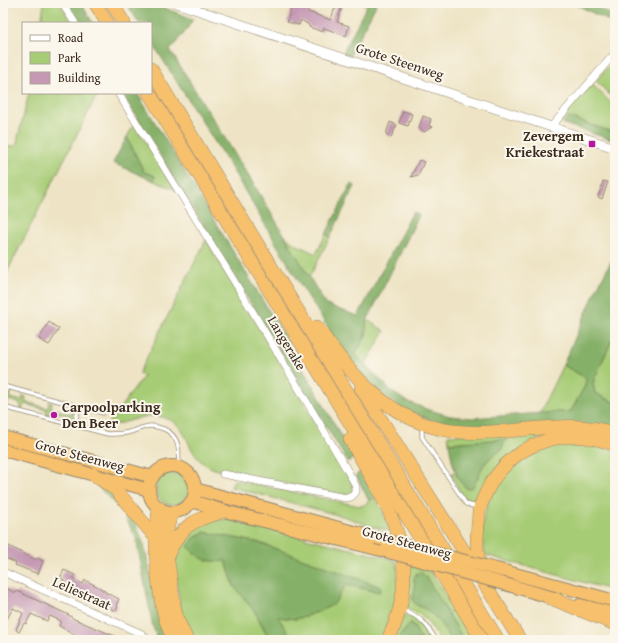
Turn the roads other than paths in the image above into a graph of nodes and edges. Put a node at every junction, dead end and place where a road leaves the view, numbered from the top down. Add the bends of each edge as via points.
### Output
1 (62, 3) edge
2 (95, 3) edge
3 (112, 3) edge
4 (176, 3) edge
5 (74, 22) edge
6 (106, 22) edge
7 (123, 22) edge
8 (615, 52) edge
9 (152, 71) edge
10 (119, 94) edge
11 (150, 94) edge
12 (552, 127) junction
13 (615, 148) edge
14 (213, 170) junction
15 (347, 366) junction
16 (329, 388) junction
17 (3, 399) edge
18 (3, 407) edge
19 (79, 407) junction
20 (103, 413) dead end
21 (422, 423) junction
22 (74, 426) junction
23 (615, 434) edge
24 (3, 437) edge
25 (615, 445) edge
26 (3, 450) edge
27 (178, 467) junction
28 (93, 474) junction
29 (223, 474) dead end
30 (153, 477) junction
31 (195, 489) junction
32 (149, 490) junction
33 (192, 501) junction
34 (159, 508) junction
35 (480, 508) junction
36 (224, 511) junction
37 (173, 512) junction
38 (156, 538) junction
39 (167, 556) junction
40 (3, 572) edge
41 (492, 594) junction
42 (548, 596) junction
43 (615, 602) edge
44 (401, 609) junction
45 (615, 614) edge
46 (615, 624) edge
47 (148, 640) edge
48 (174, 640) edge
49 (187, 640) edge
50 (388, 640) edge
51 (436, 640) edge
52 (482, 640) edge
53 (498, 640) edge
54 (520, 640) edge

1 - 5 street
2 - 6 highway
3 - 7 highway
4 - 12 street, Grote Steenweg
8 - 12 street
9 - 14 highway
10 - 29 street, Langerake via 309,404 354,482 356,492 346,498
11 - 16 highway
12 - 13 street, Grote Steenweg
14 - 15 highway via 331,347
14 - 53 highway
15 - 21 highway via 373,394 390,407
15 - 41 highway
16 - 44 highway via 336,415 386,503 397,531 405,573
16 - 52 highway
17 - 19 lane via 6,387
18 - 22 lane
19 - 20 lane
19 - 22 lane
21 - 23 highway via 464,432 568,426
21 - 35 lane via 422,437 466,504
22 - 27 lane via 108,434 120,434 151,426 161,428 176,440 179,452
24 - 30 highway, Grote Steenweg
25 - 35 highway via 587,437 569,436 552,438 536,444 506,464 487,491
26 - 28 highway, Grote Steenweg
27 - 30 highway via 160,470
27 - 31 highway via 192,479
28 - 32 highway, Grote Steenweg
28 - 38 highway via 116,490
30 - 32 highway
31 - 33 highway
31 - 43 highway, Grote Steenweg, bridge
32 - 34 highway via 152,500
33 - 36 highway, Grote Steenweg
33 - 37 highway via 187,507
34 - 37 highway
34 - 38 highway
35 - 41 highway via 477,532 478,557
36 - 39 highway via 193,522 174,541
36 - 42 highway, Grote Steenweg, bridge via 385,551
37 - 39 highway via 165,540
38 - 48 highway via 156,568 162,606
39 - 49 highway via 177,619
40 - 47 street, Leliestraat via 142,634
41 - 54 highway
42 - 45 highway, Grote Steenweg
42 - 46 highway
44 - 50 highway
44 - 51 lane via 426,624

